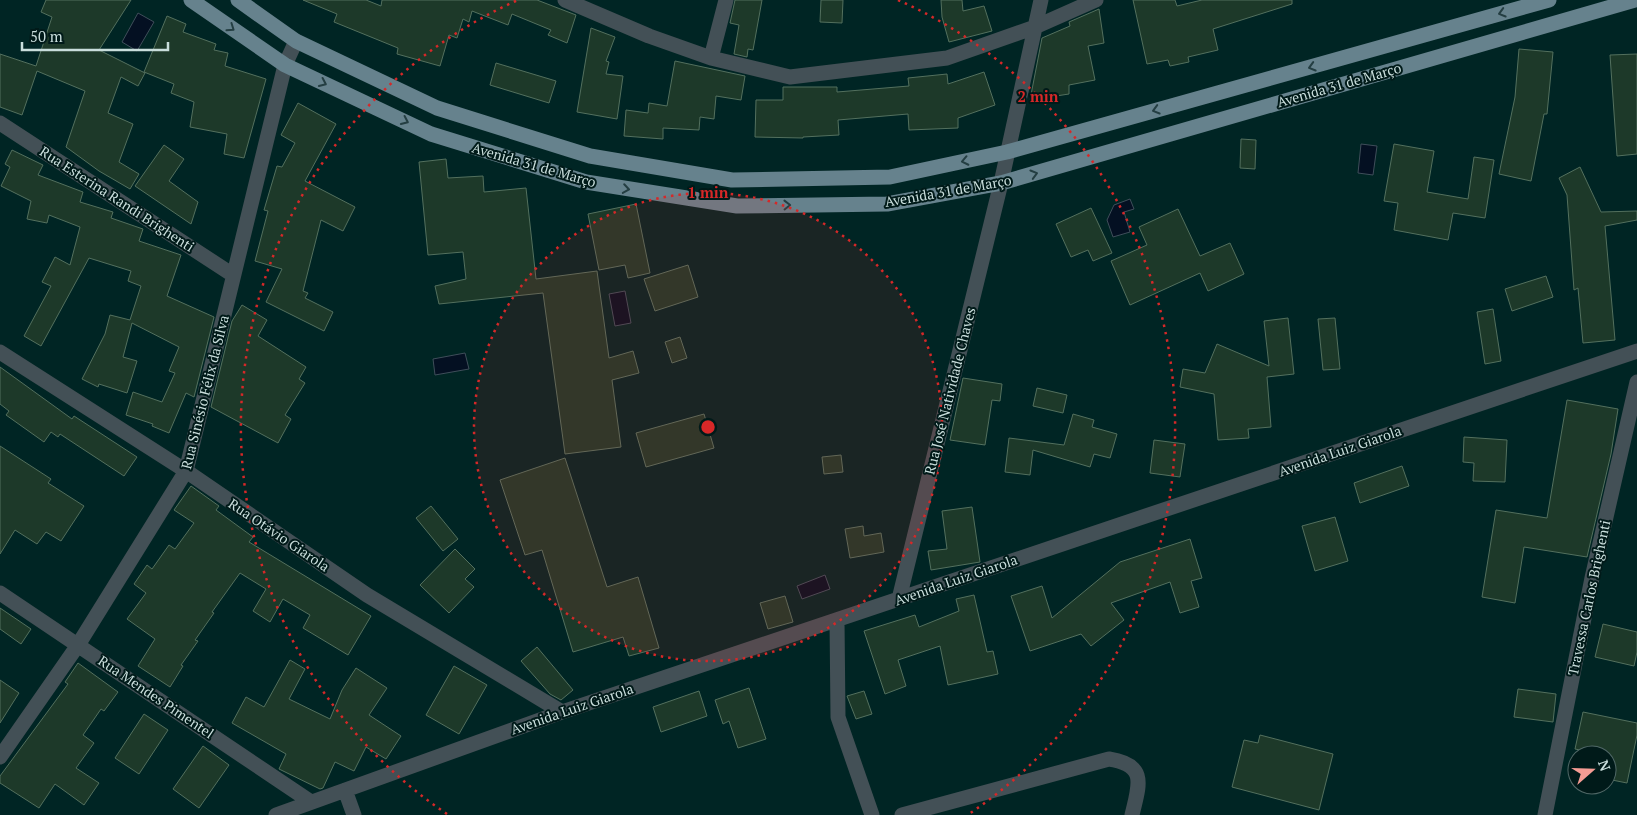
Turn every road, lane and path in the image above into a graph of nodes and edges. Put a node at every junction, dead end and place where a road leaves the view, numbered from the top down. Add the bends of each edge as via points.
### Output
1 (191, 0) edge
2 (238, 0) edge
3 (565, 0) edge
4 (726, 0) edge
5 (1041, 0) edge
6 (1096, 0) edge
7 (1549, 0) edge
8 (1635, 0) edge
9 (1035, 27) junction
10 (296, 41) junction
11 (1345, 57) junction
12 (711, 58) junction
13 (285, 65) junction
14 (1355, 80) junction
15 (437, 108) junction
16 (0, 123) edge
17 (431, 134) junction
18 (1007, 152) junction
19 (732, 180) junction
20 (1001, 183) junction
21 (736, 206) junction
22 (234, 275) junction
23 (1637, 351) edge
24 (0, 352) edge
25 (1637, 382) edge
26 (186, 472) junction
27 (0, 593) edge
28 (899, 599) junction
29 (837, 620) junction
30 (78, 644) junction
31 (562, 712) junction
32 (0, 757) edge
33 (345, 790) junction
34 (311, 802) junction
35 (276, 815) edge
36 (354, 815) edge
37 (872, 815) edge
38 (902, 815) edge
39 (1132, 815) edge
40 (1545, 815) edge

1 -> 13 main road, Avenida 31 de Março
2 - 10 main road, Avenida 31 de Março
3 - 12 street
4 - 12 street
5 - 9 street, Rua José Natividade Chaves
6 - 9 street
7 -> 11 main road, Avenida 31 de Março
8 - 14 main road, Avenida 31 de Março
9 - 12 street via 947,58 790,78
9 - 18 street, Rua José Natividade Chaves
10 - 13 street, Rua Sinésio Félix da Silva
10 - 15 main road, Avenida 31 de Março
11 - 14 main road
11 -> 18 main road, Avenida 31 de Março
13 -> 17 main road, Avenida 31 de Março
13 - 22 street, Rua Sinésio Félix da Silva
20 -> 14 main road, Avenida 31 de Março
15 - 17 main road
15 - 19 main road, Avenida 31 de Março via 590,156
16 - 22 street, Rua Esterina Randi Brighenti
17 -> 21 main road, Avenida 31 de Março via 586,182
18 -> 19 main road, Avenida 31 de Março via 890,177
18 - 20 street, Rua José Natividade Chaves
19 - 21 main road
21 -> 20 main road, Avenida 31 de Março via 887,204
20 - 28 street, Rua José Natividade Chaves
22 - 26 street, Rua Sinésio Félix da Silva
23 - 28 street, Avenida Luiz Giarola
24 - 26 street, Rua Otávio Giarola
25 - 40 street, Travessa Carlos Brighenti via 1592,578
26 - 30 street, Rua Sinésio Félix da Silva
26 - 31 street, Rua Otávio Giarola via 367,595
27 - 30 street, Rua Mendes Pimentel
28 - 29 street, Avenida Luiz Giarola
29 - 31 street, Avenida Luiz Giarola
29 - 37 street via 838,717
30 - 32 street, Rua Sinésio Félix da Silva
30 - 34 street, Rua Mendes Pimentel
31 - 33 street, Avenida Luiz Giarola
33 - 34 street, Avenida Luiz Giarola
33 - 36 street
34 - 35 street, Avenida Luiz Giarola
38 - 39 street via 1109,759 1124,761 1138,775

